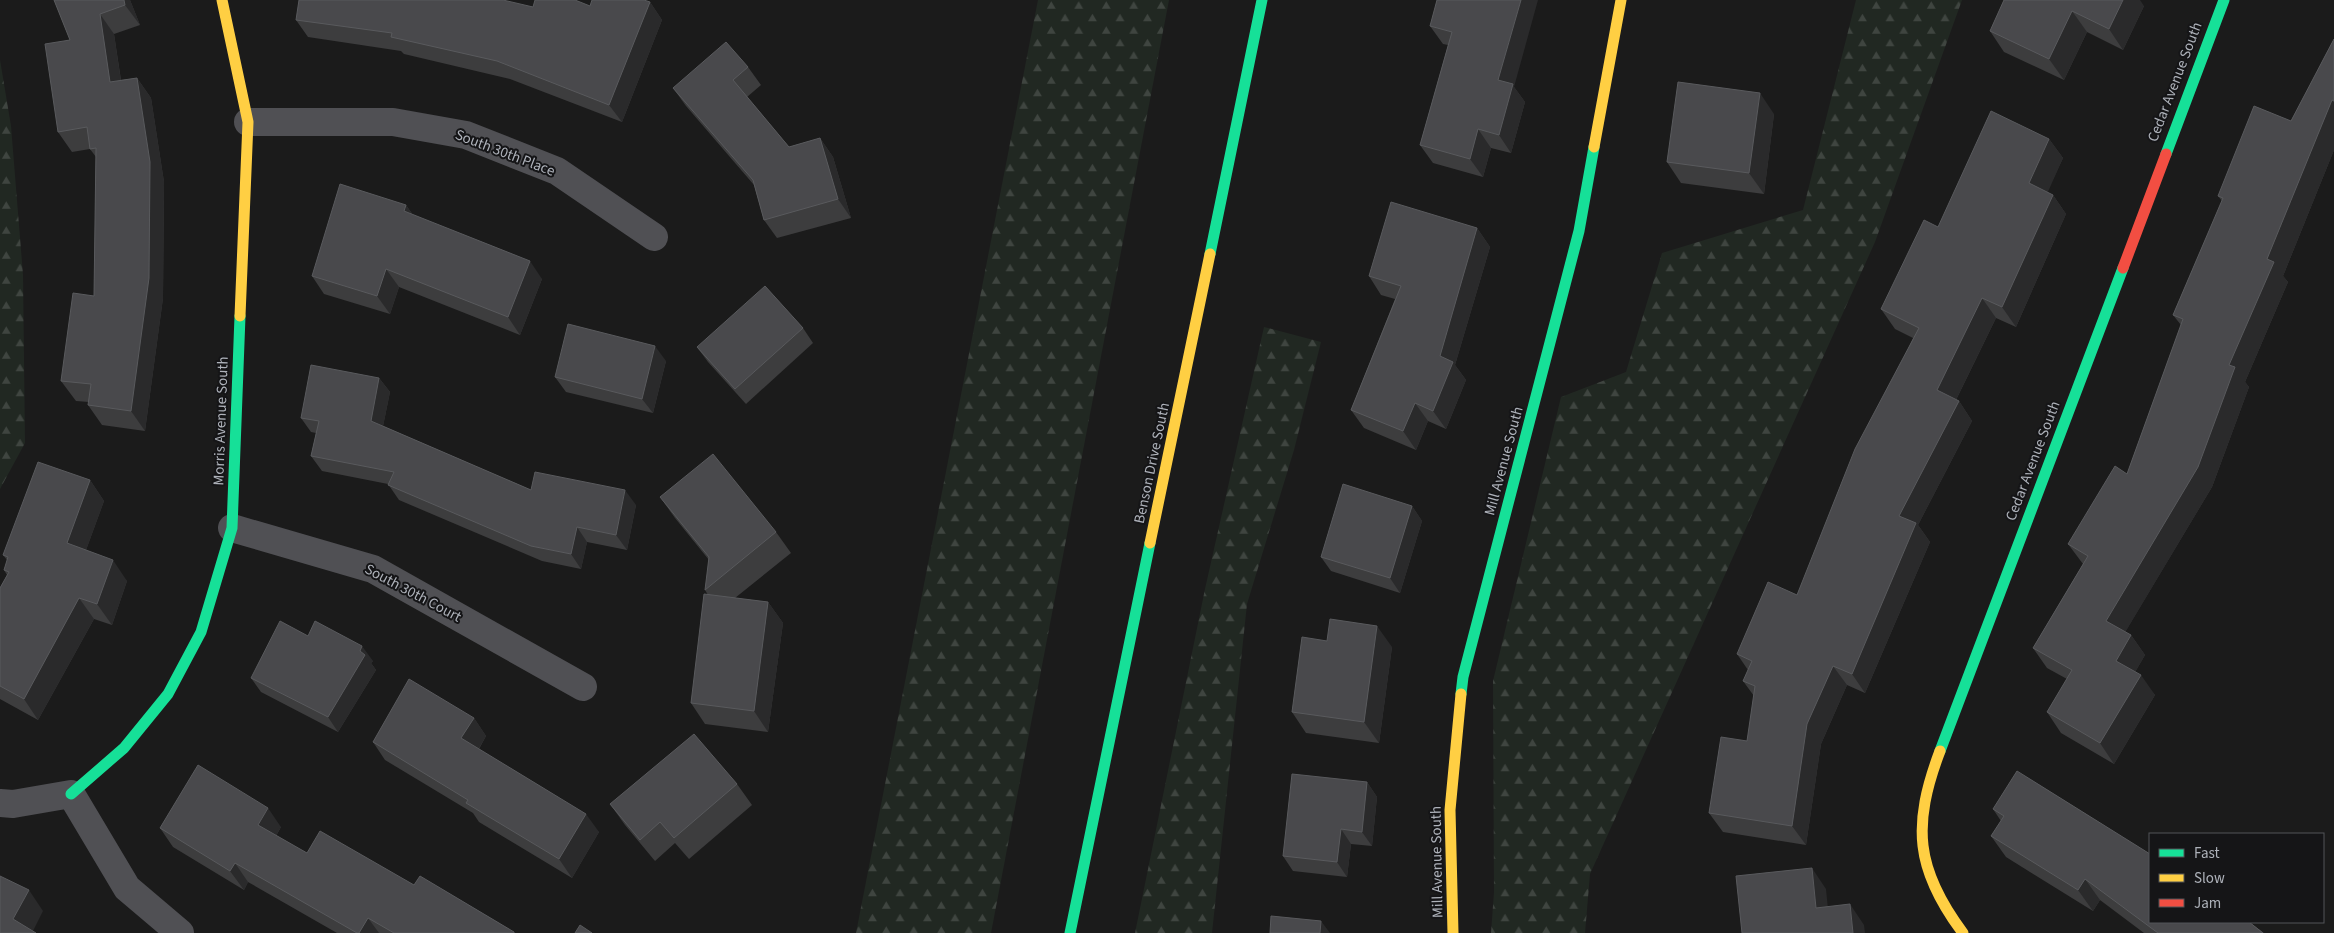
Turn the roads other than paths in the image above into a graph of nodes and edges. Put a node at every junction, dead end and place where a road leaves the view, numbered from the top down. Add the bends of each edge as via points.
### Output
1 (222, 0) edge
2 (1262, 0) edge
3 (1621, 0) edge
4 (2224, 0) edge
5 (248, 122) junction
6 (654, 237) dead end
7 (232, 528) junction
8 (582, 687) dead end
9 (71, 794) junction
10 (0, 803) edge
11 (180, 933) edge
12 (1070, 933) edge
13 (1453, 933) edge
14 (1963, 933) edge

1 - 5 street, Morris Avenue South
2 - 12 street, Benson Drive South
3 - 13 street, Mill Avenue South via 1579,231 1464,677 1450,810
4 - 14 street, Cedar Avenue South via 1927,785 1921,835 1930,880
5 - 6 street, South 30th Place via 393,122 466,135 557,171
5 - 7 street, Morris Avenue South
7 - 8 street, South 30th Court via 374,569
7 - 9 street, Morris Avenue South via 201,632 168,694 124,748
9 - 10 street via 13,804
9 - 11 street via 127,888

